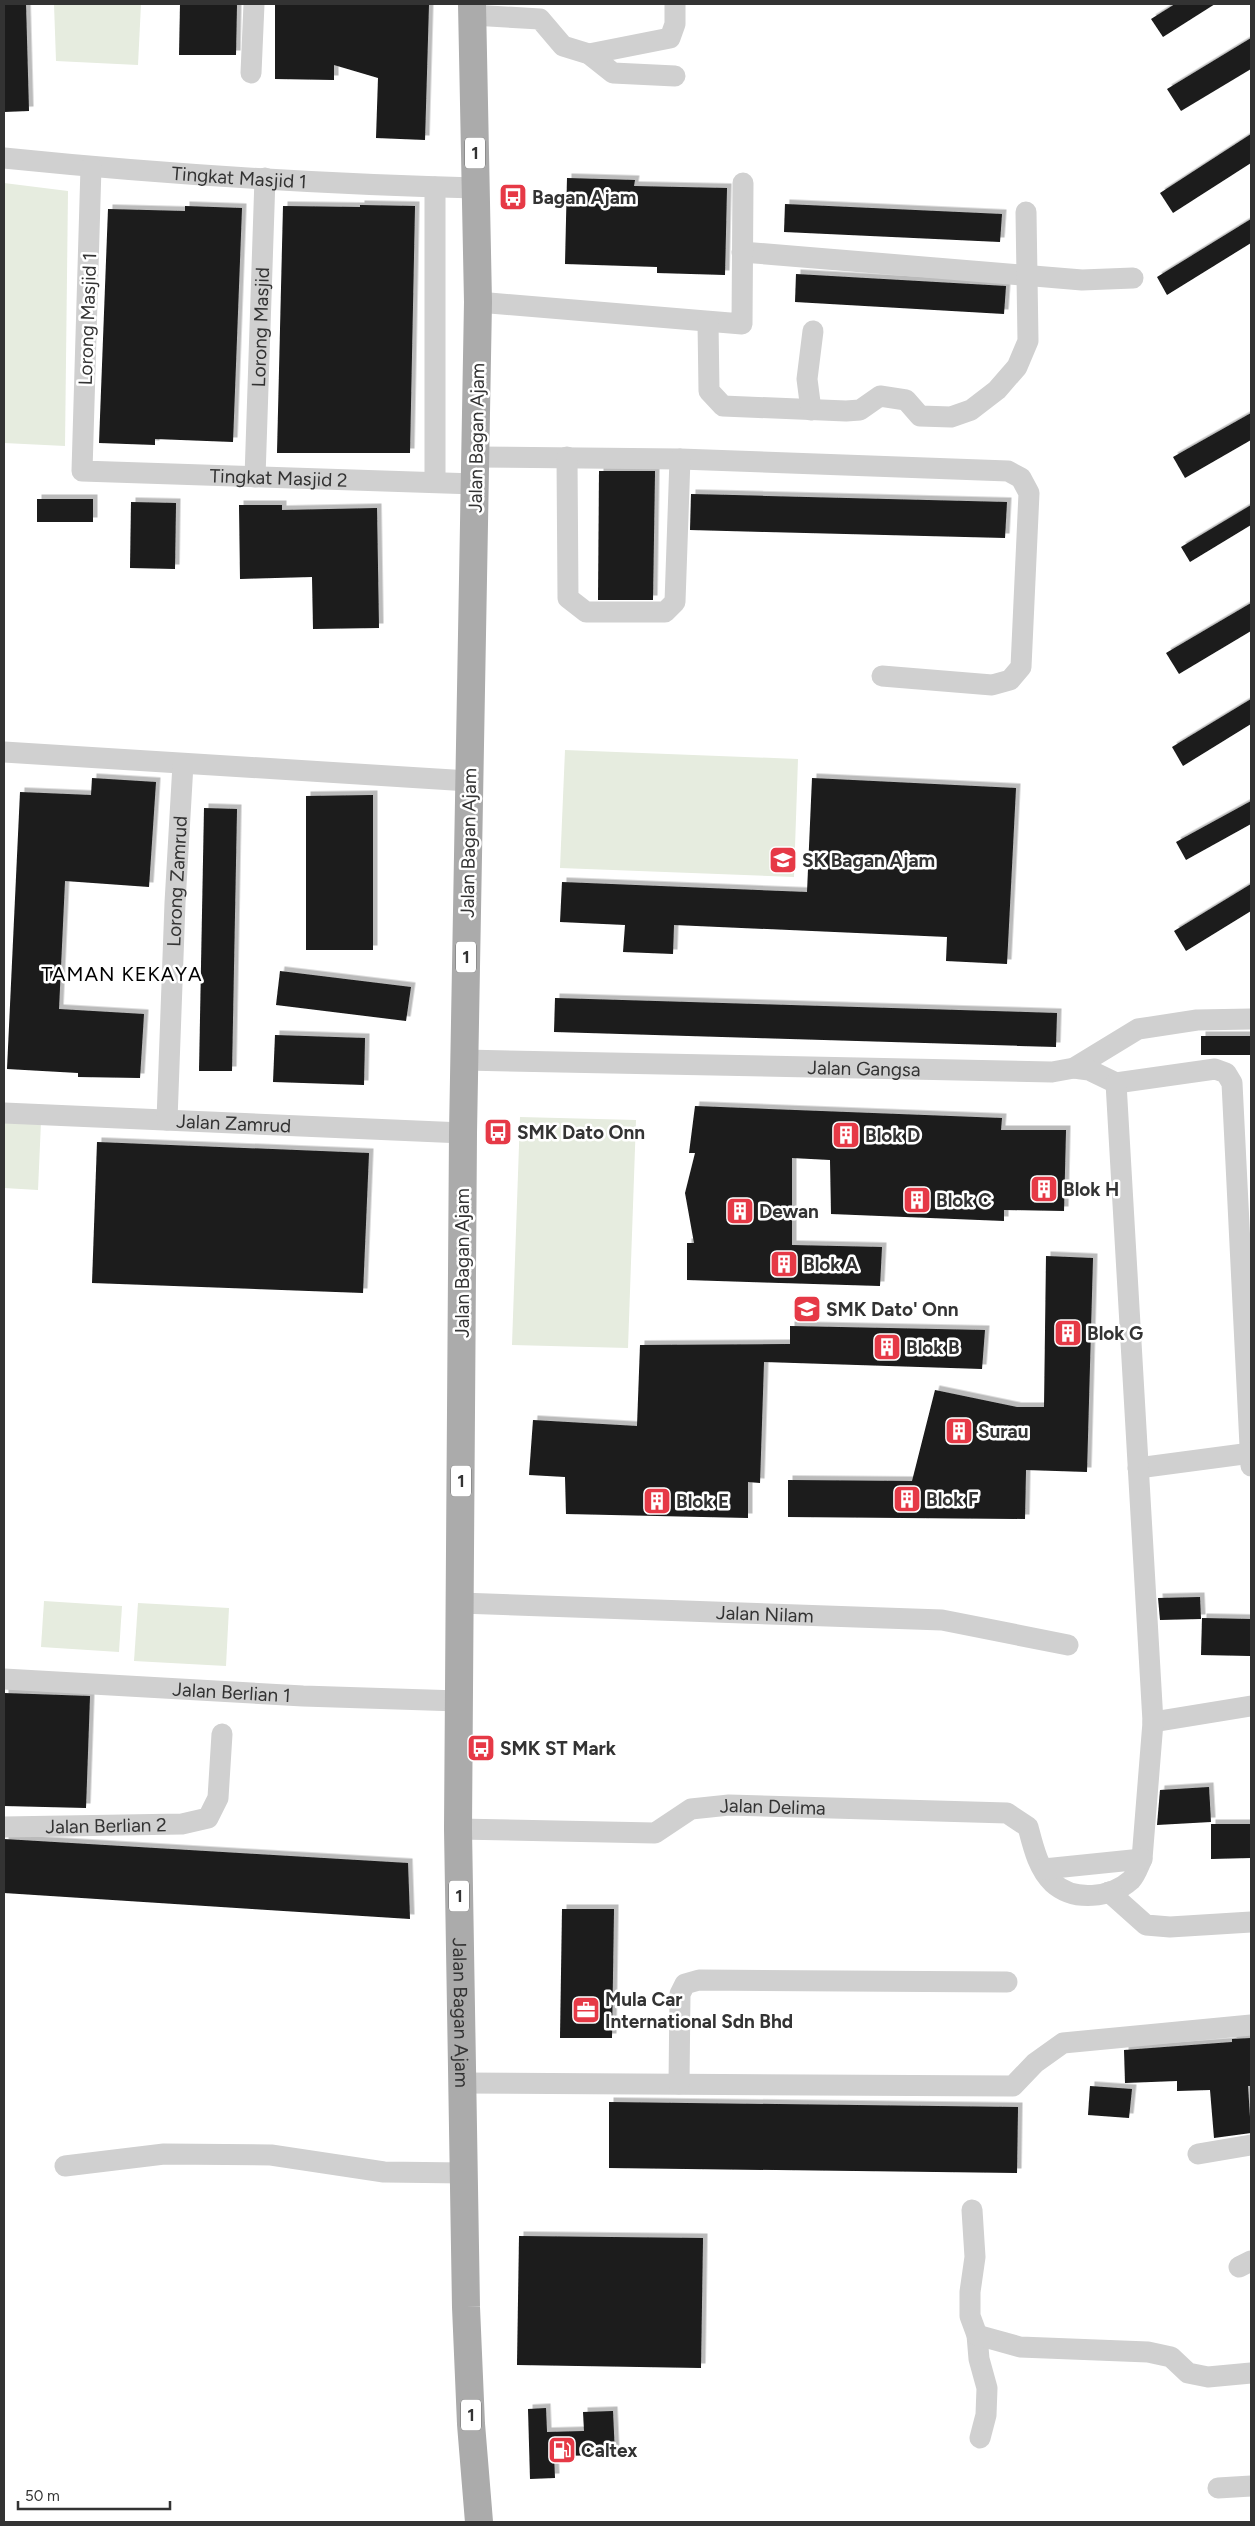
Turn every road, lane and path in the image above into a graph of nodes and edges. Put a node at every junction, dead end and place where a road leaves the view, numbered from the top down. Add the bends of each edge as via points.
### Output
1 (254, 4) edge
2 (675, 4) edge
3 (472, 9) edge
4 (589, 54) junction
5 (251, 73) dead end
6 (675, 76) dead end
7 (4, 158) edge
8 (91, 167) junction
9 (265, 178) junction
10 (743, 184) dead end
11 (436, 187) junction
12 (476, 188) junction
13 (1026, 212) dead end
14 (742, 252) junction
15 (1028, 274) junction
16 (1133, 278) dead end
17 (478, 302) junction
18 (708, 322) junction
19 (813, 331) dead end
20 (811, 410) junction
21 (476, 457) junction
22 (567, 457) junction
23 (680, 459) junction
24 (82, 471) joint
25 (255, 477) junction
26 (435, 482) junction
27 (475, 484) junction
28 (882, 676) dead end
29 (4, 752) edge
30 (183, 764) junction
31 (469, 781) junction
32 (1251, 1019) edge
33 (464, 1060) junction
34 (1074, 1068) junction
35 (1116, 1083) junction
36 (4, 1113) edge
37 (167, 1120) junction
38 (463, 1132) junction
39 (1251, 1453) edge
40 (1251, 1466) edge
41 (1138, 1468) junction
42 (460, 1603) junction
43 (1068, 1645) dead end
44 (4, 1680) edge
45 (459, 1701) junction
46 (1251, 1706) edge
47 (1153, 1722) junction
48 (222, 1734) dead end
49 (4, 1827) edge
50 (458, 1829) junction
51 (1142, 1859) junction
52 (1049, 1876) junction
53 (1109, 1892) junction
54 (1251, 1922) edge
55 (1007, 1982) dead end
56 (1251, 2025) edge
57 (462, 2083) junction
58 (680, 2084) junction
59 (1251, 2145) edge
60 (1198, 2154) dead end
61 (65, 2166) dead end
62 (464, 2173) junction
63 (972, 2210) dead end
64 (977, 2336) junction
65 (1251, 2373) edge
66 (980, 2438) dead end
67 (1251, 2486) edge
68 (1218, 2488) dead end
69 (479, 2522) edge

1 - 5 street
2 - 4 street via 675,24 670,38
3 - 4 street via 540,19 563,46
3 - 12 main road, Jalan Bagan Ajam / 1
4 - 6 street via 614,73
7 - 8 street, Tingkat Masjid 1
8 - 9 street, Tingkat Masjid 1
8 - 24 street, Lorong Masjid 1
9 - 11 street, Tingkat Masjid 1
9 - 25 street, Lorong Masjid
10 - 14 street
11 - 12 street, Tingkat Masjid 1
11 - 26 street
12 - 17 main road, Jalan Bagan Ajam / 1
13 - 15 street
14 - 15 street
14 - 18 street via 742,324
15 - 16 street via 1082,280
15 - 20 street via 1028,341 1017,366 997,390 972,410 951,417 920,416 906,400 880,396 860,410
17 - 18 street
17 - 21 main road, Jalan Bagan Ajam / 1
18 - 20 street via 709,391 723,406
19 - 20 street via 807,379
21 - 22 street
21 - 27 main road, Jalan Bagan Ajam / 1
22 - 23 street
22 - 23 street via 568,598 586,612 665,612 675,602
23 - 28 street via 1008,471 1020,478 1029,493 1022,667 1010,680 992,685
24 - 25 street, Tingkat Masjid 2
25 - 26 street, Tingkat Masjid 2
26 - 27 street, Tingkat Masjid 2
27 - 31 main road, Jalan Bagan Ajam / 1
29 - 30 street
30 - 31 street
30 - 37 street, Lorong Zamrud via 174,903
31 - 33 main road, Jalan Bagan Ajam / 1
32 - 34 street, Jalan Gangsa via 1197,1020 1138,1029
33 - 34 street, Jalan Gangsa via 1052,1072
33 - 38 main road, Jalan Bagan Ajam / 1
34 - 35 street via 1089,1070
35 - 39 street via 1215,1069 1226,1073 1232,1083
35 - 41 street
36 - 37 street, Jalan Zamrud
37 - 38 street, Jalan Zamrud
38 - 42 main road, Jalan Bagan Ajam / 1
39 - 40 street
39 - 41 street
41 - 47 street
42 - 43 street, Jalan Nilam via 942,1620
42 - 45 main road, Jalan Bagan Ajam / 1
44 - 45 street, Jalan Berlian 1
45 - 50 main road, Jalan Bagan Ajam / 1
46 - 47 street
47 - 51 street
48 - 49 street, Jalan Berlian 2 via 218,1798 208,1818 182,1824
50 - 52 street, Jalan Delima via 655,1833 691,1809 729,1804 1007,1813 1028,1827 1037,1858
50 - 57 main road, Jalan Bagan Ajam / 1
51 - 52 street
51 - 53 street via 1132,1879
52 - 53 street via 1081,1897
53 - 54 street via 1146,1925 1170,1927
55 - 58 street via 699,1980 685,1984 680,1994
56 - 58 street via 1063,2043 1035,2063 1013,2086
57 - 58 street
57 - 62 main road, Jalan Bagan Ajam / 1
59 - 60 street
61 - 62 street via 164,2154 271,2155 384,2172
62 - 69 main road, Jalan Bagan Ajam / 1 via 471,2424
63 - 64 street via 975,2257 970,2316
64 - 65 street via 1020,2347 1148,2352 1171,2357 1188,2373 1208,2377
64 - 66 street via 987,2388 986,2415
67 - 68 street

